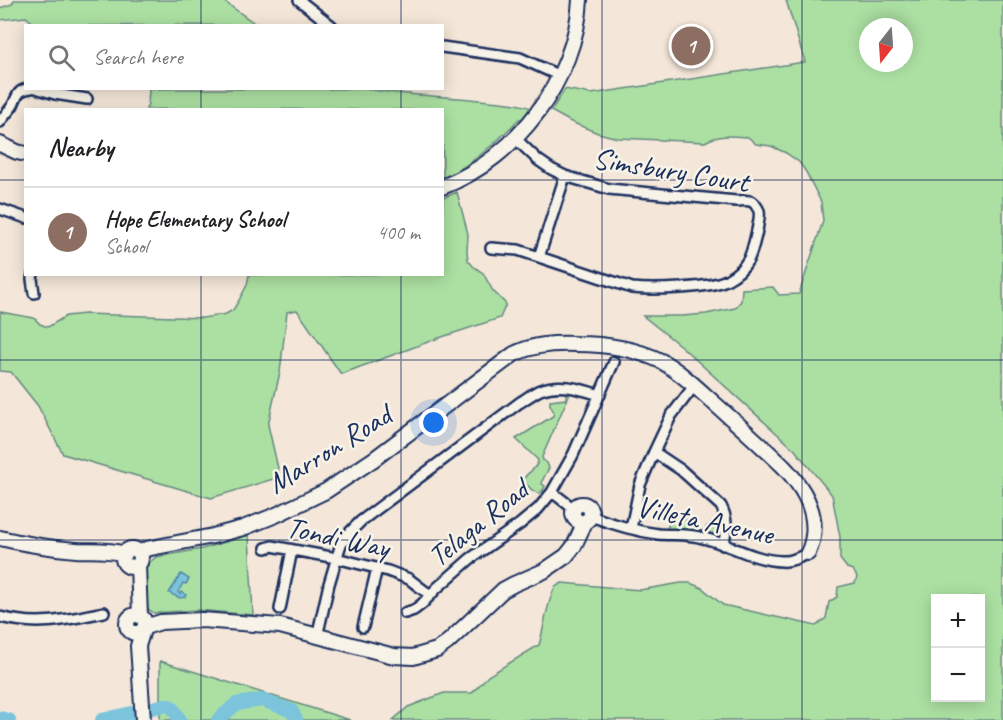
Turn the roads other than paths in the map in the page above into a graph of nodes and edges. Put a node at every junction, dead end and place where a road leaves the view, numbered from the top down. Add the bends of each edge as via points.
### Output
1 (299, 0) edge
2 (580, 0) edge
3 (329, 24) edge
4 (444, 47) edge
5 (560, 76) junction
6 (24, 90) edge
7 (41, 90) edge
8 (87, 99) dead end
9 (0, 122) edge
10 (515, 138) junction
11 (0, 144) edge
12 (24, 154) edge
13 (566, 176) junction
14 (444, 186) edge
15 (0, 209) edge
16 (24, 217) edge
17 (491, 248) dead end
18 (539, 257) junction
19 (33, 276) edge
20 (34, 293) dead end
21 (614, 362) dead end
22 (694, 386) junction
23 (600, 395) junction
24 (654, 452) junction
25 (552, 492) junction
26 (581, 516) junction
27 (631, 528) junction
28 (0, 538) edge
29 (723, 545) junction
30 (266, 548) dead end
31 (292, 550) junction
32 (808, 553) joint
33 (336, 558) junction
34 (133, 560) junction
35 (376, 568) junction
36 (430, 595) junction
37 (280, 609) dead end
38 (104, 612) dead end
39 (405, 613) dead end
40 (0, 617) edge
41 (139, 623) junction
42 (363, 627) dead end
43 (317, 637) junction
44 (143, 720) edge

1 - 3 street
2 - 5 street
4 - 5 street via 520,58
5 - 10 street via 541,108
6 - 9 street via 17,94
7 - 8 street
10 - 13 street, Simsbury Court via 538,160
10 - 14 street via 470,173
11 - 12 street
13 - 18 street
13 - 18 street, Simsbury Court via 609,189 755,204 759,219 750,258 740,271 713,285 644,289
15 - 16 street
17 - 18 street, Simsbury Court via 518,250
19 - 20 street
21 - 23 street, Telaga Road
22 - 24 street via 671,416
22 - 32 street, Marron Road via 783,465 802,489 814,522
22 - 34 street, Marron Road via 675,369 621,347 572,344 526,348 326,490 243,528 147,549
23 - 25 street, Telaga Road
23 - 33 street via 571,386 555,387 519,403 361,521 346,536
24 - 27 street via 640,485
24 - 29 street via 721,506 727,524
25 - 26 street, Villeta Avenue
25 - 36 street, Telaga Road via 538,509 470,559
26 - 27 street, Villeta Avenue
26 - 43 street via 558,561 503,590 437,650 413,657 394,657
27 - 29 street, Villeta Avenue via 698,536
28 - 34 street, Marron Road via 117,552
29 - 32 street, Villeta Avenue via 776,561 790,561
30 - 31 street, Tondi Way
31 - 33 street, Tondi Way
31 - 37 street
33 - 35 street, Tondi Way
33 - 43 street
34 - 41 street
35 - 36 street, Tondi Way via 400,574
35 - 42 street
36 - 39 street, Telaga Road
38 - 40 street via 62,620 18,622
41 - 43 street via 202,620 280,626
41 - 44 street

